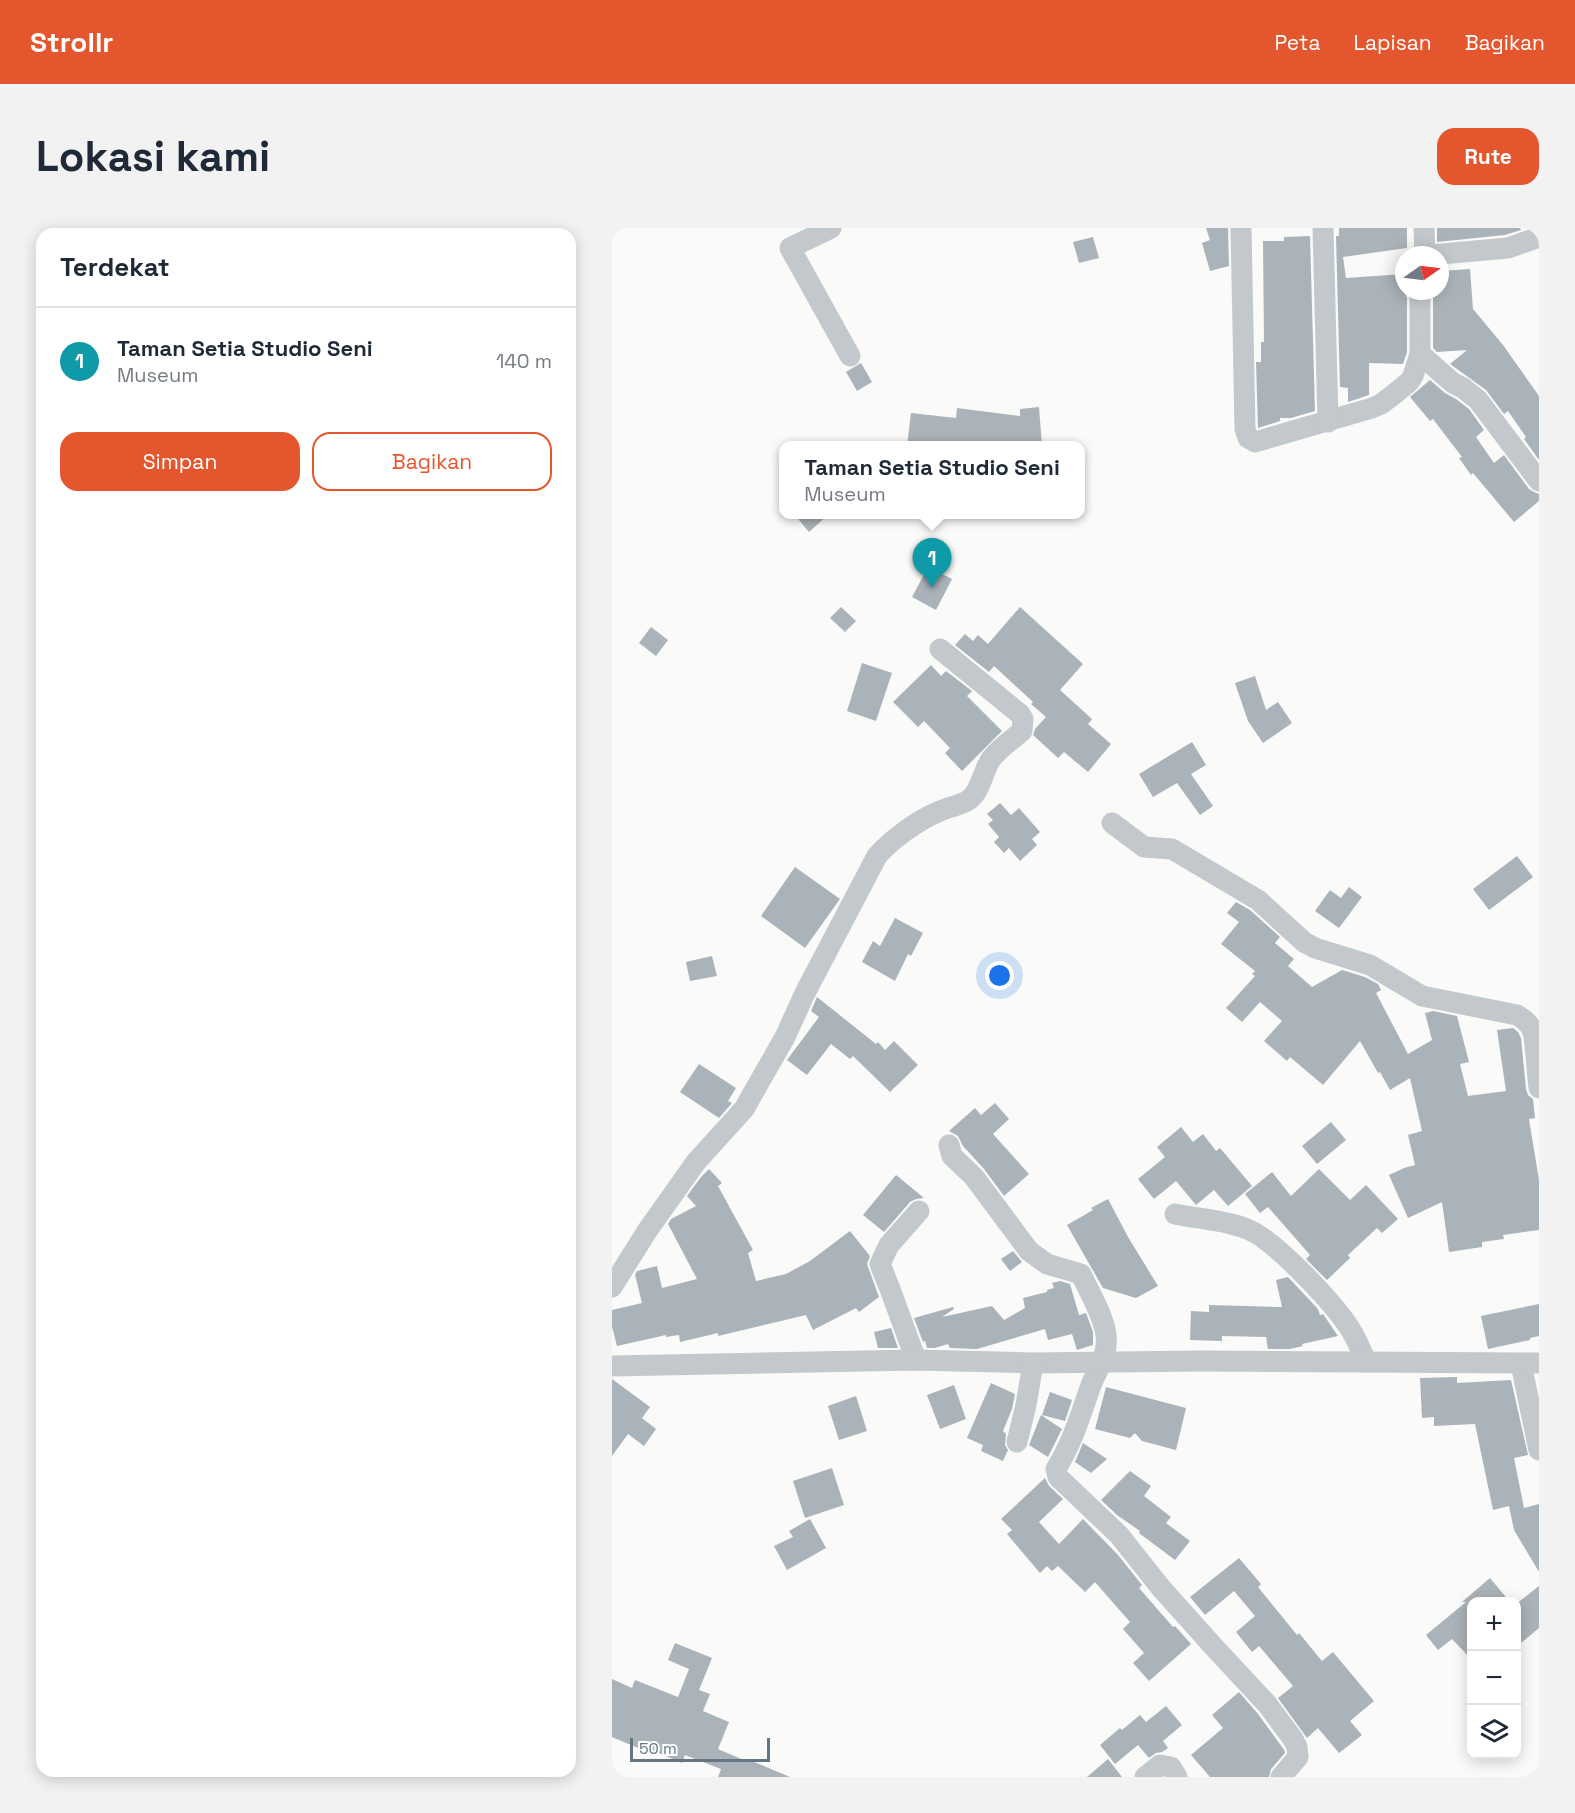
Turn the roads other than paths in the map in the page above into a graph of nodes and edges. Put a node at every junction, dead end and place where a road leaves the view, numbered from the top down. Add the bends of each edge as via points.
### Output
1 (831, 228) edge
2 (1241, 228) edge
3 (1323, 228) edge
4 (1424, 228) edge
5 (1539, 237) edge
6 (1425, 246) edge
7 (1449, 253) edge
8 (1420, 300) edge
9 (1420, 354) junction
10 (850, 356) dead end
11 (1328, 422) junction
12 (1539, 481) edge
13 (940, 649) dead end
14 (1112, 823) dead end
15 (1539, 1088) edge
16 (950, 1145) dead end
17 (919, 1211) dead end
18 (1175, 1214) dead end
19 (612, 1287) edge
20 (916, 1360) junction
21 (1101, 1362) junction
22 (1366, 1362) junction
23 (1033, 1363) junction
24 (1530, 1363) edge
25 (612, 1366) edge
26 (1017, 1442) dead end
27 (1539, 1450) edge
28 (1145, 1777) edge
29 (1177, 1777) edge
30 (1281, 1777) edge

1 - 10 street via 790,248
2 - 11 street via 1246,434 1255,442
3 - 11 street
4 - 6 street
5 - 7 street via 1508,248
8 - 9 street
9 - 11 street via 1409,382 1381,404
9 - 12 street via 1478,400
13 - 19 street via 1020,714 1022,731 993,756 971,798 907,830 877,856 744,1109 696,1162
14 - 15 street via 1144,847 1172,849 1258,900 1315,948 1370,964 1422,996 1526,1020 1534,1035
16 - 21 street via 951,1156 974,1177 1029,1251 1047,1264 1081,1275 1106,1334
17 - 20 street via 888,1245 879,1264
18 - 22 street via 1234,1224 1258,1234 1295,1266 1340,1315
20 - 23 street
20 - 25 street
21 - 22 street
21 - 23 street
21 - 30 street via 1072,1441 1056,1472 1119,1535 1161,1588 1284,1725 1297,1747 1298,1758
22 - 24 street
23 - 26 street
24 - 27 street
28 - 29 street via 1165,1765

